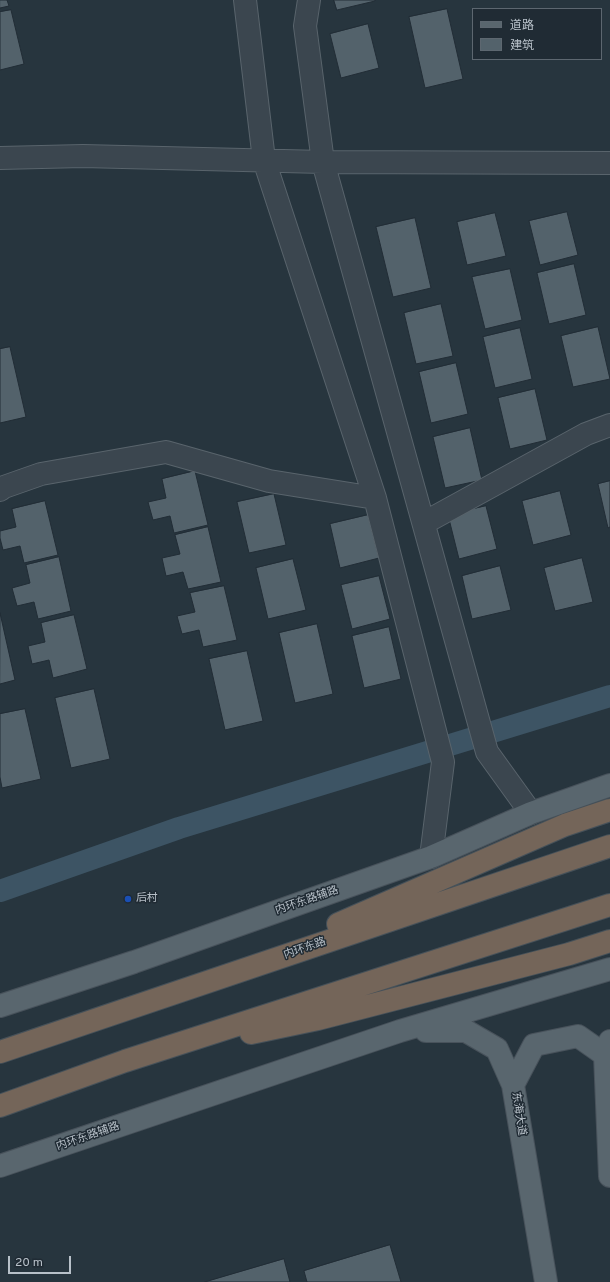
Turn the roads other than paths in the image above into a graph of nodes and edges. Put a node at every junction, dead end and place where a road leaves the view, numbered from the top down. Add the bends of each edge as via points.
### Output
1 (244, 0) edge
2 (309, 0) edge
3 (0, 158) edge
4 (264, 160) junction
5 (323, 162) junction
6 (610, 163) edge
7 (610, 425) edge
8 (0, 490) edge
9 (375, 498) junction
10 (424, 523) junction
11 (610, 785) edge
12 (610, 810) edge
13 (531, 813) junction
14 (610, 846) edge
15 (431, 857) junction
16 (610, 905) edge
17 (610, 941) edge
18 (610, 969) edge
19 (192, 987) junction
20 (0, 1006) edge
21 (400, 1031) junction
22 (607, 1048) edge
23 (0, 1052) edge
24 (125, 1061) junction
25 (513, 1085) junction
26 (0, 1106) edge
27 (0, 1166) edge
28 (610, 1176) edge
29 (546, 1282) edge

1 - 4 street
2 - 5 street via 305,26
3 - 4 street via 83,156
4 - 5 street
4 - 9 street
5 - 6 street
5 - 10 street
7 - 10 street via 586,434
8 - 9 street via 41,474 166,452 269,481
9 - 15 street via 443,762
10 - 13 street via 487,752
11 - 13 main road, 内环东路辅路
12 - 19 highway via 565,825
13 - 15 main road, 内环东路辅路
14 - 19 highway, 内环东路
15 - 20 main road, 内环东路辅路 via 134,962
16 - 24 highway
17 - 24 highway via 318,1019
18 - 21 main road, 内环东路辅路
19 - 23 highway, 内环东路
21 - 25 main road, 东海大道 via 466,1031 497,1049
21 - 27 main road, 内环东路辅路
22 - 25 main road via 578,1036 534,1045
22 - 28 main road
24 - 26 highway
25 - 29 main road, 东海大道

